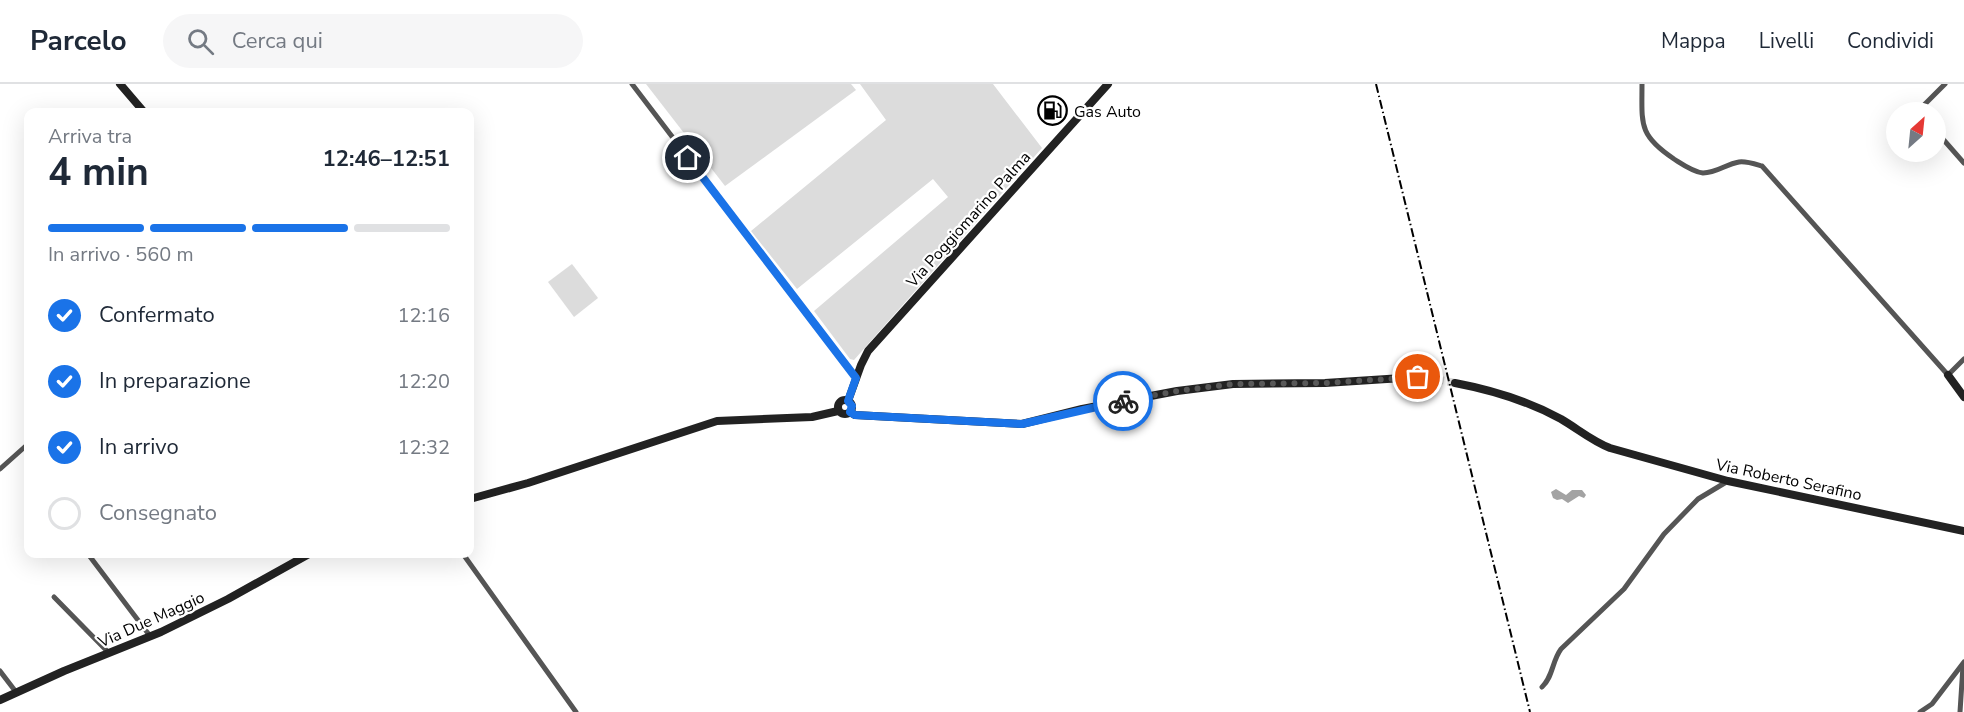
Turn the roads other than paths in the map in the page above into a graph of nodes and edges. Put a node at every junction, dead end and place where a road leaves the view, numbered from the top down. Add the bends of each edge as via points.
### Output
1 (120, 84) edge
2 (632, 84) edge
3 (1108, 84) edge
4 (1642, 84) edge
5 (1945, 84) edge
6 (1927, 102) edge
7 (141, 108) edge
8 (1946, 143) edge
9 (1964, 163) edge
10 (1964, 359) edge
11 (1948, 375) junction
12 (856, 378) junction
13 (1436, 380) tunnel mouth
14 (1455, 382) tunnel mouth
15 (1964, 397) edge
16 (848, 401) junction
17 (838, 411) junction
18 (850, 412) junction
19 (24, 448) edge
20 (0, 469) edge
21 (1728, 481) junction
22 (474, 498) edge
23 (1964, 531) edge
24 (91, 558) edge
25 (302, 558) edge
26 (466, 558) edge
27 (54, 597) dead end
28 (150, 636) junction
29 (109, 653) junction
30 (1964, 663) edge
31 (0, 671) edge
32 (1542, 687) dead end
33 (16, 692) junction
34 (0, 699) edge
35 (576, 712) edge
36 (1920, 712) edge
37 (1960, 712) edge

1 - 7 main road
2 - 12 street
3 - 12 main road, Via Poggiomarino Palma via 868,351
4 - 11 street via 1642,119 1645,132 1656,147 1703,173 1738,162 1762,166
5 - 6 street
8 - 9 street
10 - 11 street
11 - 15 main road
12 - 16 main road, Via Poggiomarino Palma
13 - 18 main road via 1418,377 1233,384 1082,409 1022,424
14 - 21 main road, Via Roberto Serafino via 1518,399 1610,448
16 - 17 main road via 840,402
16 - 18 main road via 852,406
17 - 18 main road
17 - 22 main road via 813,417 717,421
19 - 20 street
21 - 23 main road, Via Roberto Serafino
21 - 32 street via 1698,499 1664,534 1624,589 1561,649
24 - 28 street
25 - 28 main road, Via Due Maggio
26 - 35 street
27 - 29 street
28 - 29 main road, Via Due Maggio
29 - 33 main road, Via Due Maggio
30 - 36 street via 1932,704
30 - 37 street
31 - 33 street
33 - 34 main road, Via Due Maggio

